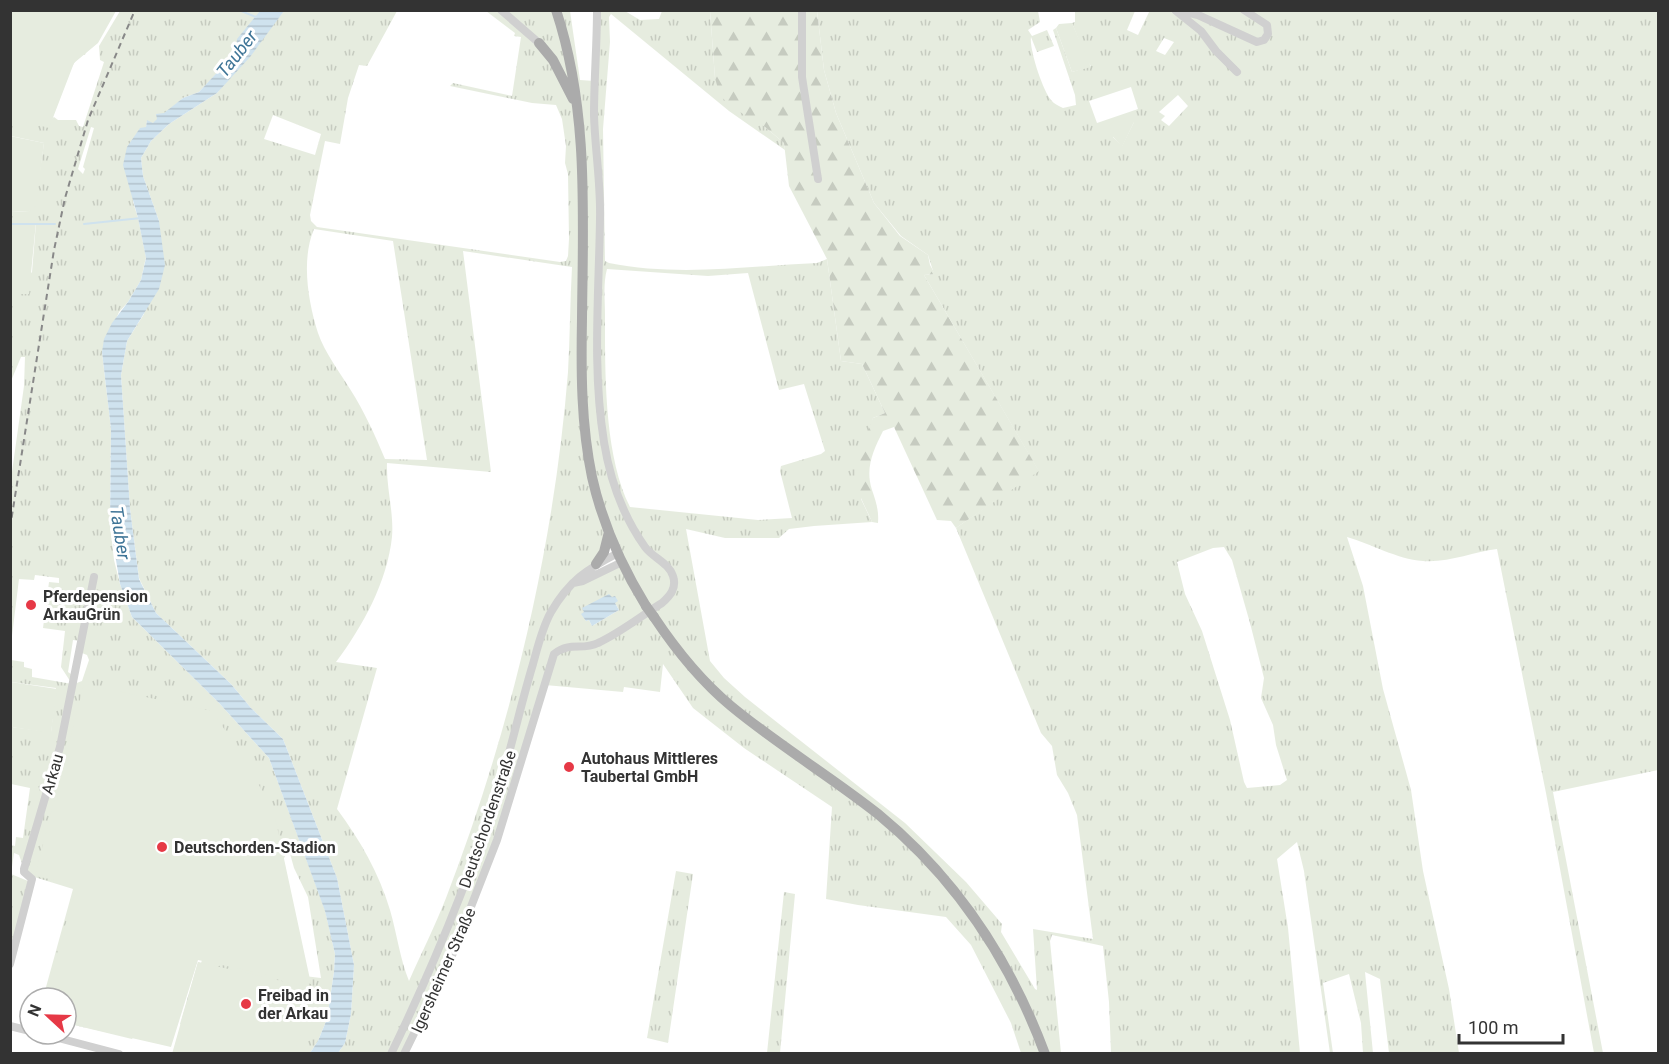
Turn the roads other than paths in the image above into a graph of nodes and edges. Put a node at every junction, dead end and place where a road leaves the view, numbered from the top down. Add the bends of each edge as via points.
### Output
1 (501, 10) edge
2 (556, 10) edge
3 (563, 10) edge
4 (597, 10) edge
5 (802, 10) edge
6 (1176, 10) edge
7 (1244, 10) edge
8 (562, 29) junction
9 (539, 43) joint
10 (1237, 72) dead end
11 (578, 109) junction
12 (818, 179) dead end
13 (609, 532) junction
14 (620, 558) junction
15 (596, 564) junction
16 (94, 577) dead end
17 (573, 583) junction
18 (10, 964) edge
19 (78, 1043) edge
20 (119, 1053) edge
21 (391, 1053) edge
22 (404, 1053) edge
23 (1045, 1053) edge

1 - 9 street
2 - 8 main road
3 - 8 main road
4 - 22 street, Igersheimer Straße via 594,116 601,187 597,357 601,426 610,472 625,512 646,549 669,567 675,584 662,603 598,644 561,648 554,654 497,840 451,958
5 - 12 street via 802,77
6 - 7 street via 1198,15 1257,42 1264,40 1267,25
6 - 10 street via 1201,31
8 - 11 main road
9 - 11 main road via 553,60
11 - 13 main road via 583,414 592,476
13 - 14 main road
13 - 15 main road
14 - 15 street, Deutschordenstraße
14 - 17 street
14 - 23 main road, bridge via 646,606 704,681 731,706 879,815 942,875 986,932 1007,967
15 - 17 street, Deutschordenstraße
16 - 18 street, Arkau via 60,747 24,869 32,879
17 - 21 street, Deutschordenstraße via 551,612 541,634 510,751 472,868
19 - 20 street

